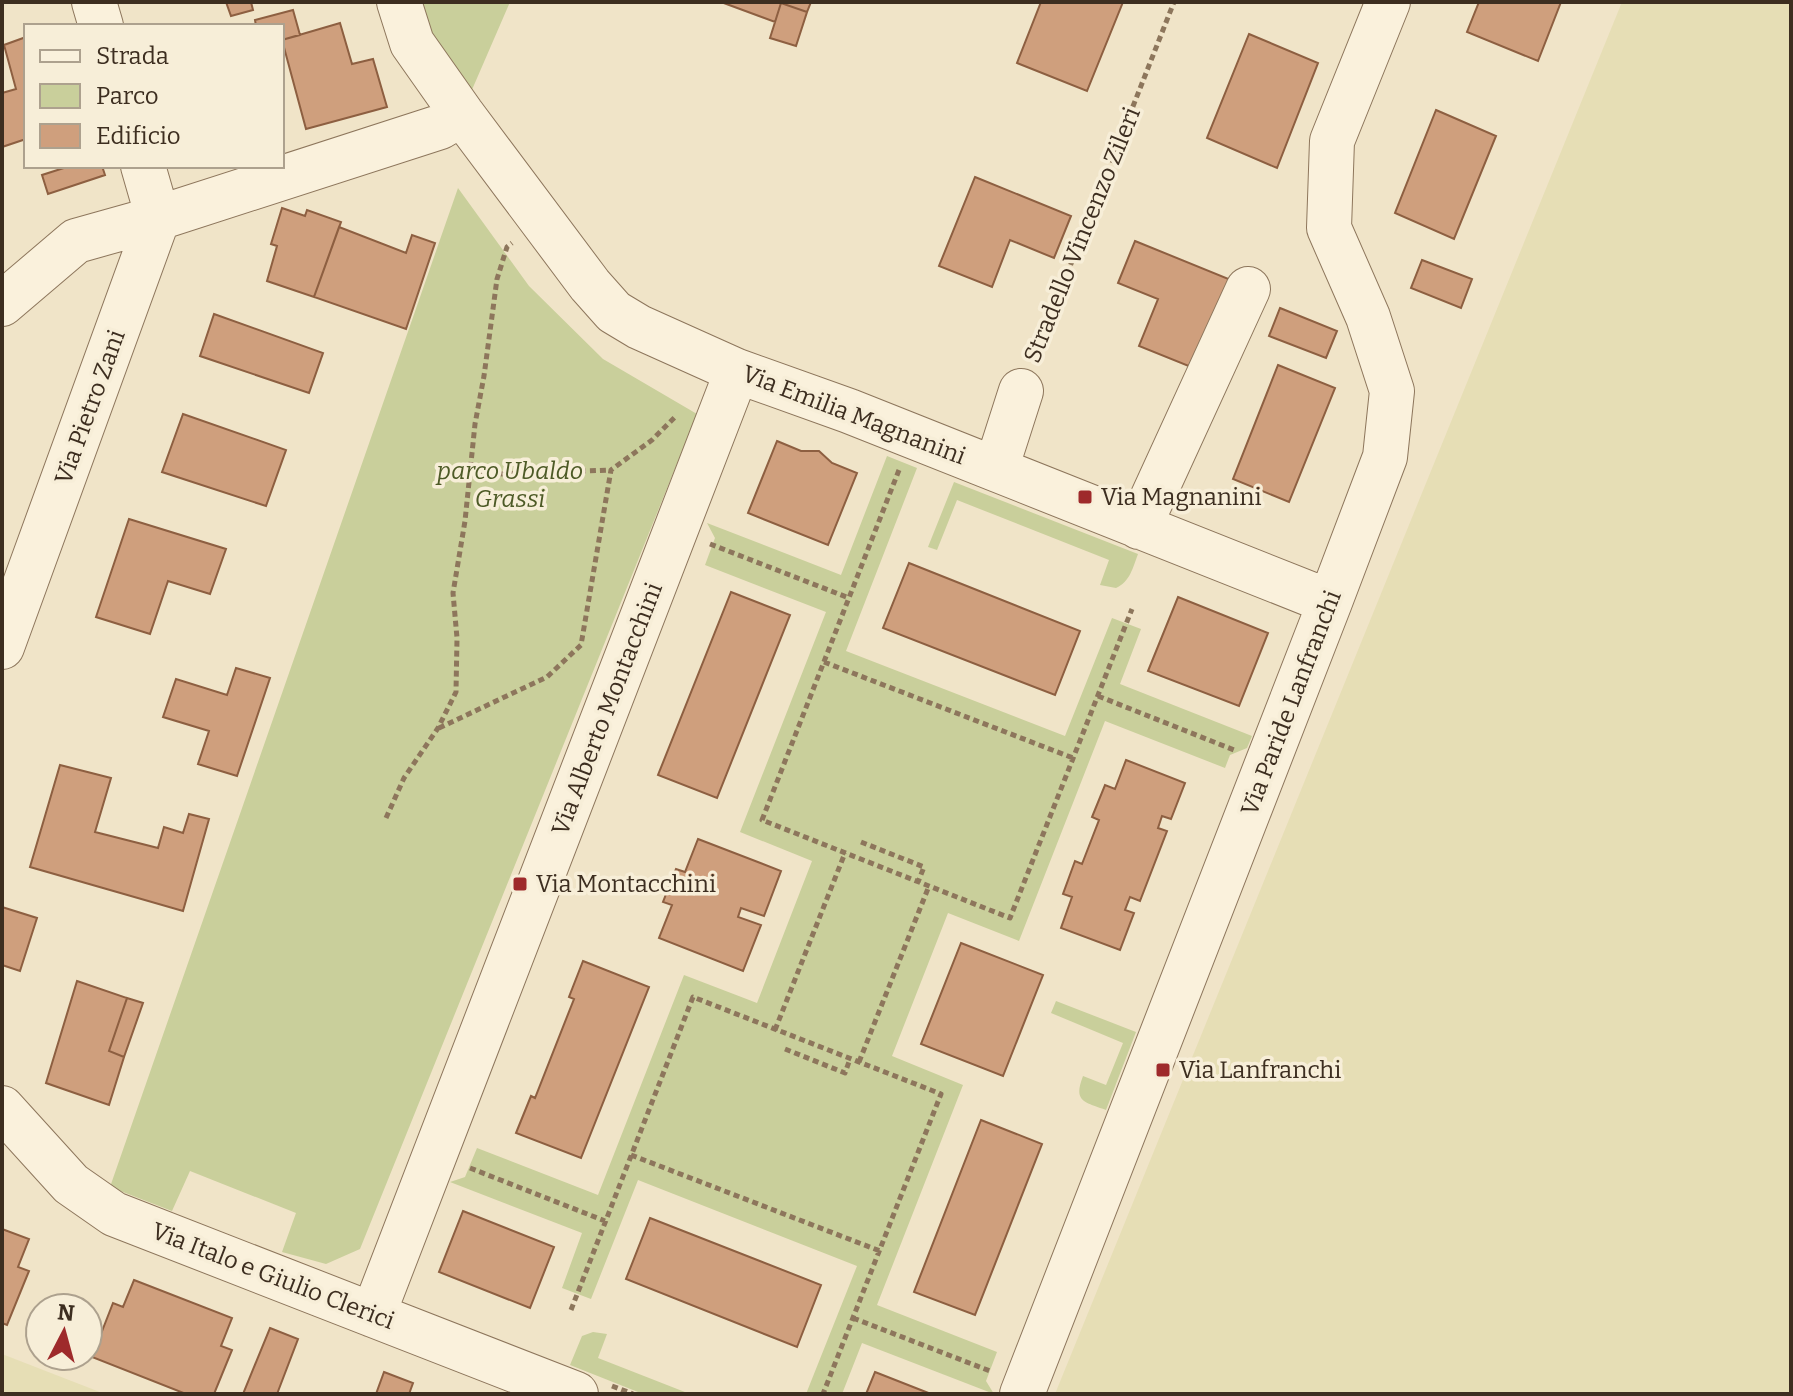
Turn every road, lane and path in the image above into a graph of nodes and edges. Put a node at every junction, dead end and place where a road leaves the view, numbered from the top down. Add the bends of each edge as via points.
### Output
1 (94, 2) edge
2 (399, 2) edge
3 (1174, 2) edge
4 (1388, 2) edge
5 (100, 24) edge
6 (462, 114) junction
7 (144, 168) edge
8 (158, 218) junction
9 (541, 219) junction
10 (1248, 289) dead end
11 (2, 304) edge
12 (737, 371) junction
13 (1021, 391) joint
14 (686, 407) dead end
15 (904, 458) dead end
16 (996, 469) junction
17 (611, 470) junction
18 (470, 475) junction
19 (1139, 527) junction
20 (711, 538) dead end
21 (849, 598) junction
22 (1330, 602) junction
23 (1132, 609) dead end
24 (2, 647) edge
25 (824, 662) junction
26 (1098, 696) junction
27 (438, 728) junction
28 (1241, 756) dead end
29 (1073, 758) junction
30 (386, 818) dead end
31 (861, 842) dead end
32 (845, 853) junction
33 (918, 882) junction
34 (929, 886) junction
35 (775, 1030) junction
36 (785, 1049) dead end
37 (850, 1059) junction
38 (859, 1062) junction
39 (2, 1108) edge
40 (631, 1155) junction
41 (462, 1174) dead end
42 (605, 1221) junction
43 (880, 1251) junction
44 (571, 1310) dead end
45 (373, 1315) junction
46 (853, 1318) junction
47 (1006, 1387) edge
48 (576, 1394) edge
49 (823, 1394) edge

1 - 5 street
2 - 6 street, Via Emilia Magnanini via 412,43
3 - 13 path, Stradello Vincenzo Zileri
4 - 22 street, Via Paride Lanfranchi via 1332,141 1329,228 1368,317 1392,391 1385,457
6 - 8 street via 440,127
6 - 9 street, Via Emilia Magnanini
7 - 8 street
8 - 11 street via 76,241
8 - 24 street, Via Pietro Zani
9 - 12 street, Via Emilia Magnanini via 614,312
9 - 18 path via 507,247 497,279
10 - 19 street
12 - 16 street, Via Emilia Magnanini
12 - 45 street, Via Alberto Montacchini
13 - 16 street, Stradello Vincenzo Zileri
14 - 17 path
15 - 21 path
16 - 19 street, Via Emilia Magnanini
17 - 18 path
17 - 27 path via 581,645 547,677
18 - 27 path via 453,593 456,692
19 - 22 street, Via Emilia Magnanini
20 - 21 path via 709,544
21 - 25 path
22 - 47 street, Via Paride Lanfranchi
23 - 26 path
25 - 29 path
25 - 32 path via 762,820
26 - 28 path
26 - 29 path
27 - 30 path via 404,778
29 - 34 path via 1010,918
31 - 33 path via 924,867
32 - 33 path
32 - 35 path
33 - 34 path
34 - 38 path
35 - 37 path
35 - 40 path via 693,997
36 - 37 path via 845,1073
37 - 38 path
38 - 43 path via 941,1094
39 - 45 street, Via Italo e Giulio Clerici via 71,1184 114,1214
40 - 42 path
40 - 43 path
41 - 42 path via 465,1166
42 - 44 path
43 - 46 path
45 - 48 street, Via Italo e Giulio Clerici
46 - 47 path via 995,1373
46 - 49 path

